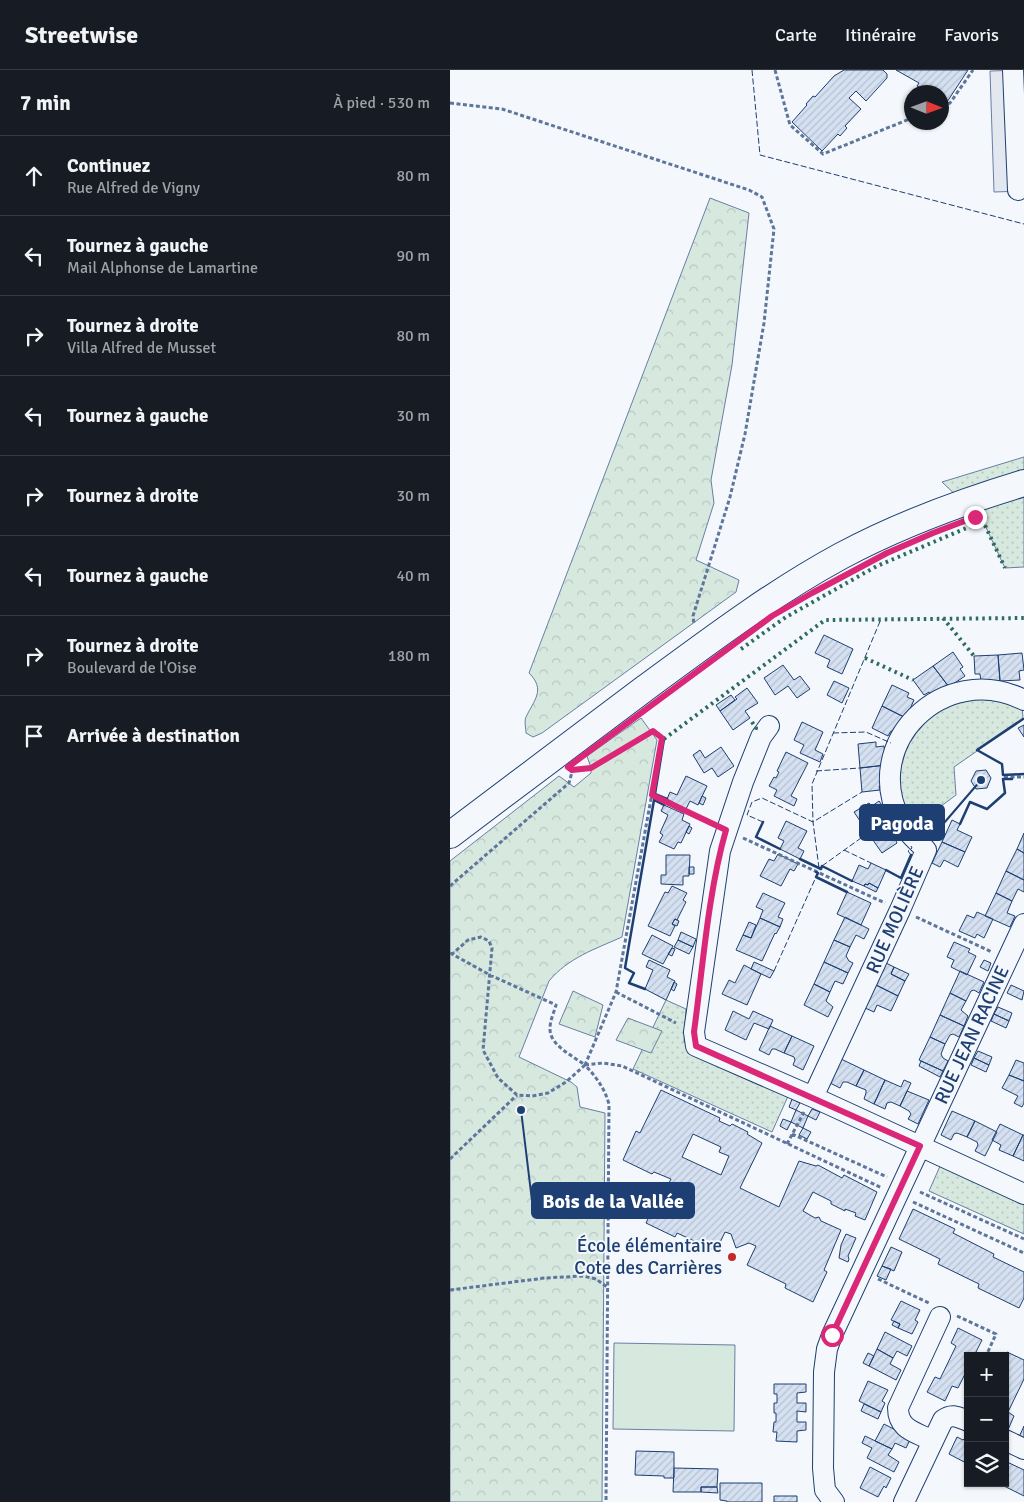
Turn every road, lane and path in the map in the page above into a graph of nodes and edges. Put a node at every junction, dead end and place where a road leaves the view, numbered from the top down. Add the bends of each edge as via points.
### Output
1 (775, 70) edge
2 (973, 70) edge
3 (1014, 70) edge
4 (450, 103) edge
5 (949, 103) edge
6 (904, 121) edge
7 (1018, 190) dead end
8 (1024, 483) edge
9 (696, 650) junction
10 (1024, 700) edge
11 (769, 726) dead end
12 (568, 767) dead end
13 (572, 770) junction
14 (1004, 777) dead end
15 (1024, 777) edge
16 (652, 795) junction
17 (726, 830) junction
18 (450, 835) edge
19 (450, 886) edge
20 (900, 910) junction
21 (1024, 924) edge
22 (451, 954) edge
23 (1007, 959) junction
24 (490, 975) junction
25 (616, 992) junction
26 (677, 1023) dead end
27 (585, 1064) junction
28 (517, 1095) junction
29 (813, 1097) junction
30 (787, 1144) junction
31 (920, 1146) junction
32 (450, 1158) edge
33 (885, 1189) dead end
34 (1024, 1194) edge
35 (910, 1201) dead end
36 (1024, 1253) edge
37 (607, 1287) junction
38 (450, 1290) edge
39 (940, 1316) dead end
40 (964, 1419) edge
41 (932, 1441) junction
42 (1009, 1442) edge
43 (1024, 1449) edge
44 (606, 1502) edge
45 (834, 1502) edge
46 (904, 1502) edge

1 - 6 path via 790,125 823,154
2 - 5 path
3 - 7 street
4 - 9 path via 502,109 762,196 774,229 764,323 739,461 693,616
8 - 9 main road via 938,512 842,556 766,600
9 - 18 main road
10 - 20 street, RUE MOLIÈRE via 992,690 956,692 922,710 904,732 891,770 892,798 901,823 926,850
11 - 17 street via 761,737
12 - 13 path
13 - 16 path via 591,768 653,731 662,738
13 - 19 path via 569,784
14 - 15 path
16 - 17 path
16 - 25 path
17 - 20 path
17 - 29 street via 710,914 694,1032 696,1046
20 - 23 path
20 - 29 street, RUE MOLIÈRE
21 - 23 street, RUE JEAN RACINE
22 - 24 path
22 - 24 path via 468,940 481,937 489,941 492,948
23 - 31 street, RUE JEAN RACINE
24 - 27 path via 556,1005 550,1029 552,1038
24 - 28 path via 483,1050 498,1078
25 - 26 path
25 - 27 path
27 - 28 path via 548,1093
27 - 30 path via 622,1066
27 - 37 path via 605,1090 609,1104
28 - 32 path
29 - 30 path
29 - 31 street
30 - 33 path
31 - 34 street
31 - 45 street, RUE JEAN RACINE via 827,1349 823,1468 825,1490
35 - 36 path
37 - 38 path via 596,1279 583,1276
37 - 44 path
39 - 41 street via 898,1408 904,1427
40 - 41 street via 947,1416
41 - 46 street
42 - 43 street

